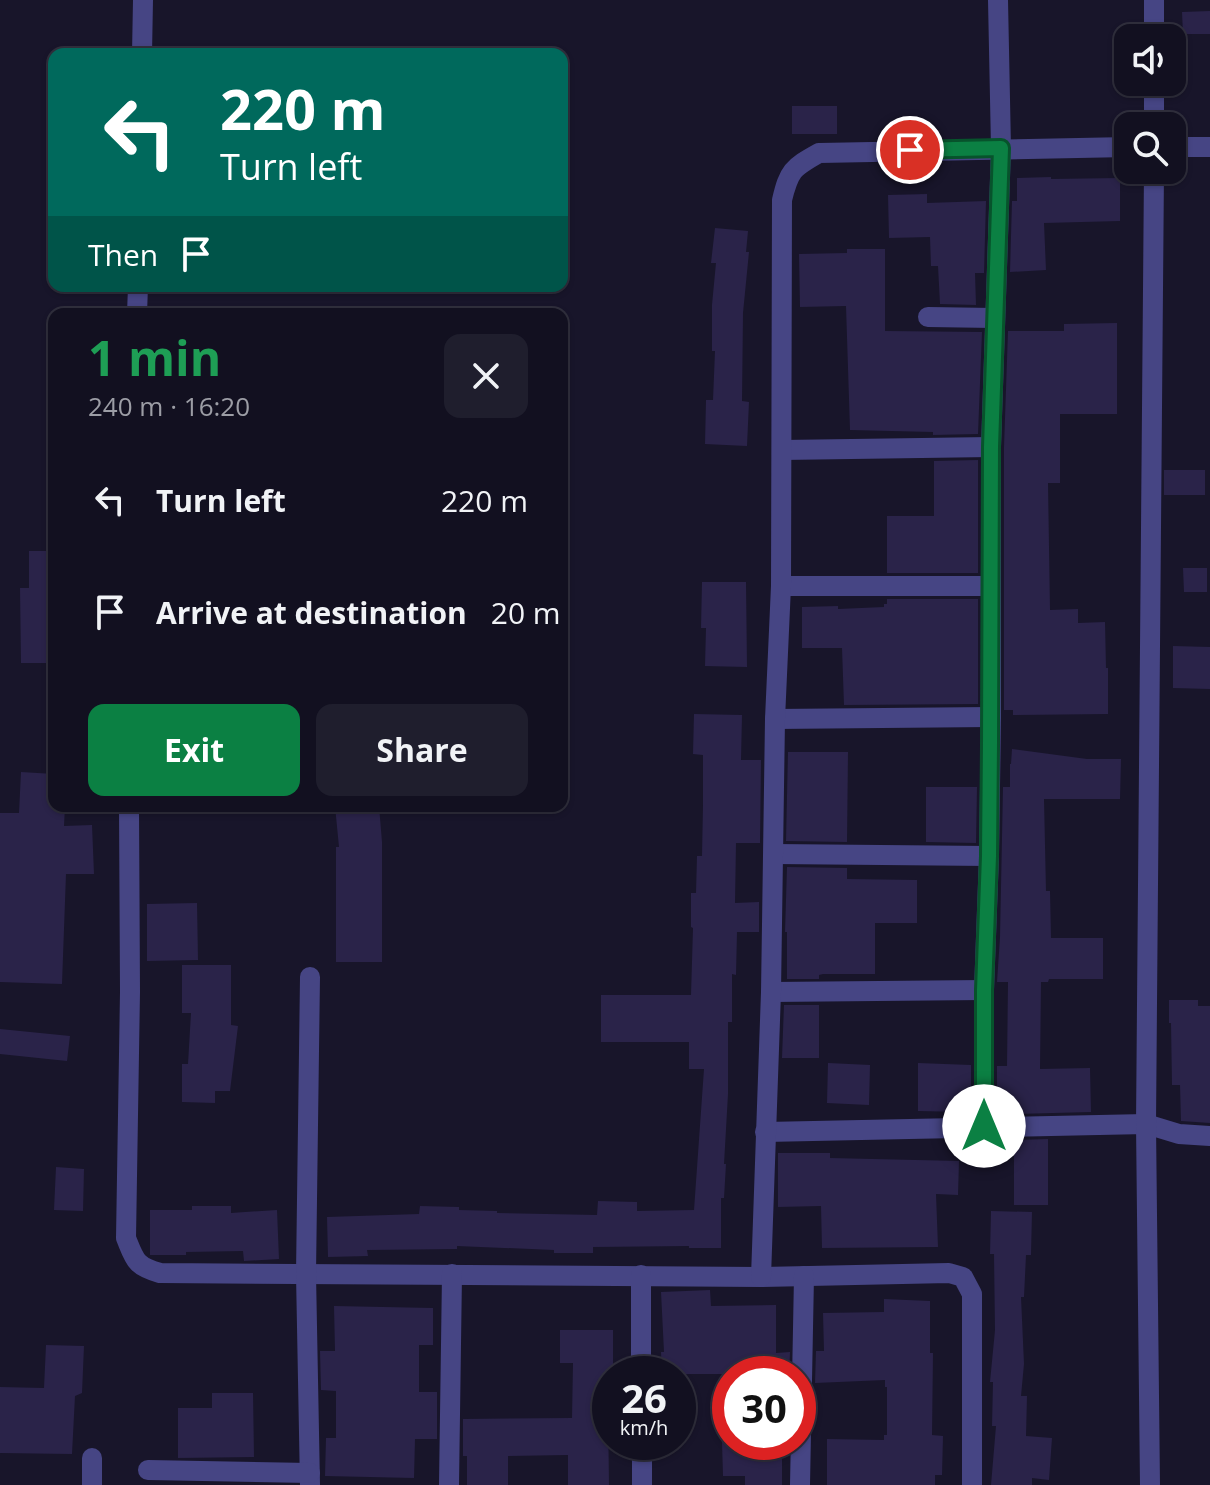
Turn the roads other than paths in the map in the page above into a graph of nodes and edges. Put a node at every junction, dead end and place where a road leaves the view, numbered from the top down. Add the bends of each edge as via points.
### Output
1 (143, 0) edge
2 (998, 0) edge
3 (1154, 0) edge
4 (1154, 24) edge
5 (142, 48) edge
6 (1114, 147) edge
7 (1186, 147) edge
8 (1210, 147) edge
9 (1001, 148) junction
10 (1154, 184) edge
11 (928, 317) dead end
12 (994, 318) junction
13 (991, 447) junction
14 (782, 450) junction
15 (781, 586) junction
16 (991, 586) junction
17 (991, 717) junction
18 (775, 719) junction
19 (129, 812) edge
20 (774, 854) junction
21 (989, 856) junction
22 (310, 977) dead end
23 (984, 990) junction
24 (771, 992) junction
25 (1146, 1124) junction
26 (984, 1126) junction
27 (765, 1132) junction
28 (1210, 1136) edge
29 (306, 1274) junction
30 (452, 1274) junction
31 (641, 1275) junction
32 (804, 1276) junction
33 (761, 1277) junction
34 (641, 1356) edge
35 (92, 1458) dead end
36 (642, 1460) edge
37 (148, 1470) dead end
38 (310, 1479) edge
39 (92, 1485) edge
40 (449, 1485) edge
41 (642, 1485) edge
42 (800, 1485) edge
43 (972, 1485) edge
44 (1150, 1485) edge

1 - 5 street
2 - 9 street
3 - 4 street
6 - 9 street
7 - 8 street
9 - 12 street
9 - 14 street via 819,153 788,176 782,200
10 - 25 street
11 - 12 street
12 - 13 street
13 - 14 street
13 - 16 street
14 - 15 street
15 - 16 street
15 - 18 street
16 - 17 street
17 - 18 street
17 - 21 street
18 - 20 street
19 - 29 street via 126,1238 134,1259 144,1269 160,1273
20 - 21 street
20 - 24 street
21 - 23 street
22 - 29 street
23 - 24 street
23 - 26 street
24 - 27 street
25 - 26 street
25 - 28 street
25 - 44 street
26 - 27 street
27 - 33 street
29 - 30 street
29 - 38 street
30 - 31 street
30 - 40 street
31 - 33 street
31 - 34 street
32 - 33 street
32 - 42 street
32 - 43 street via 963,1277 972,1294
35 - 39 street
36 - 41 street
37 - 38 street

